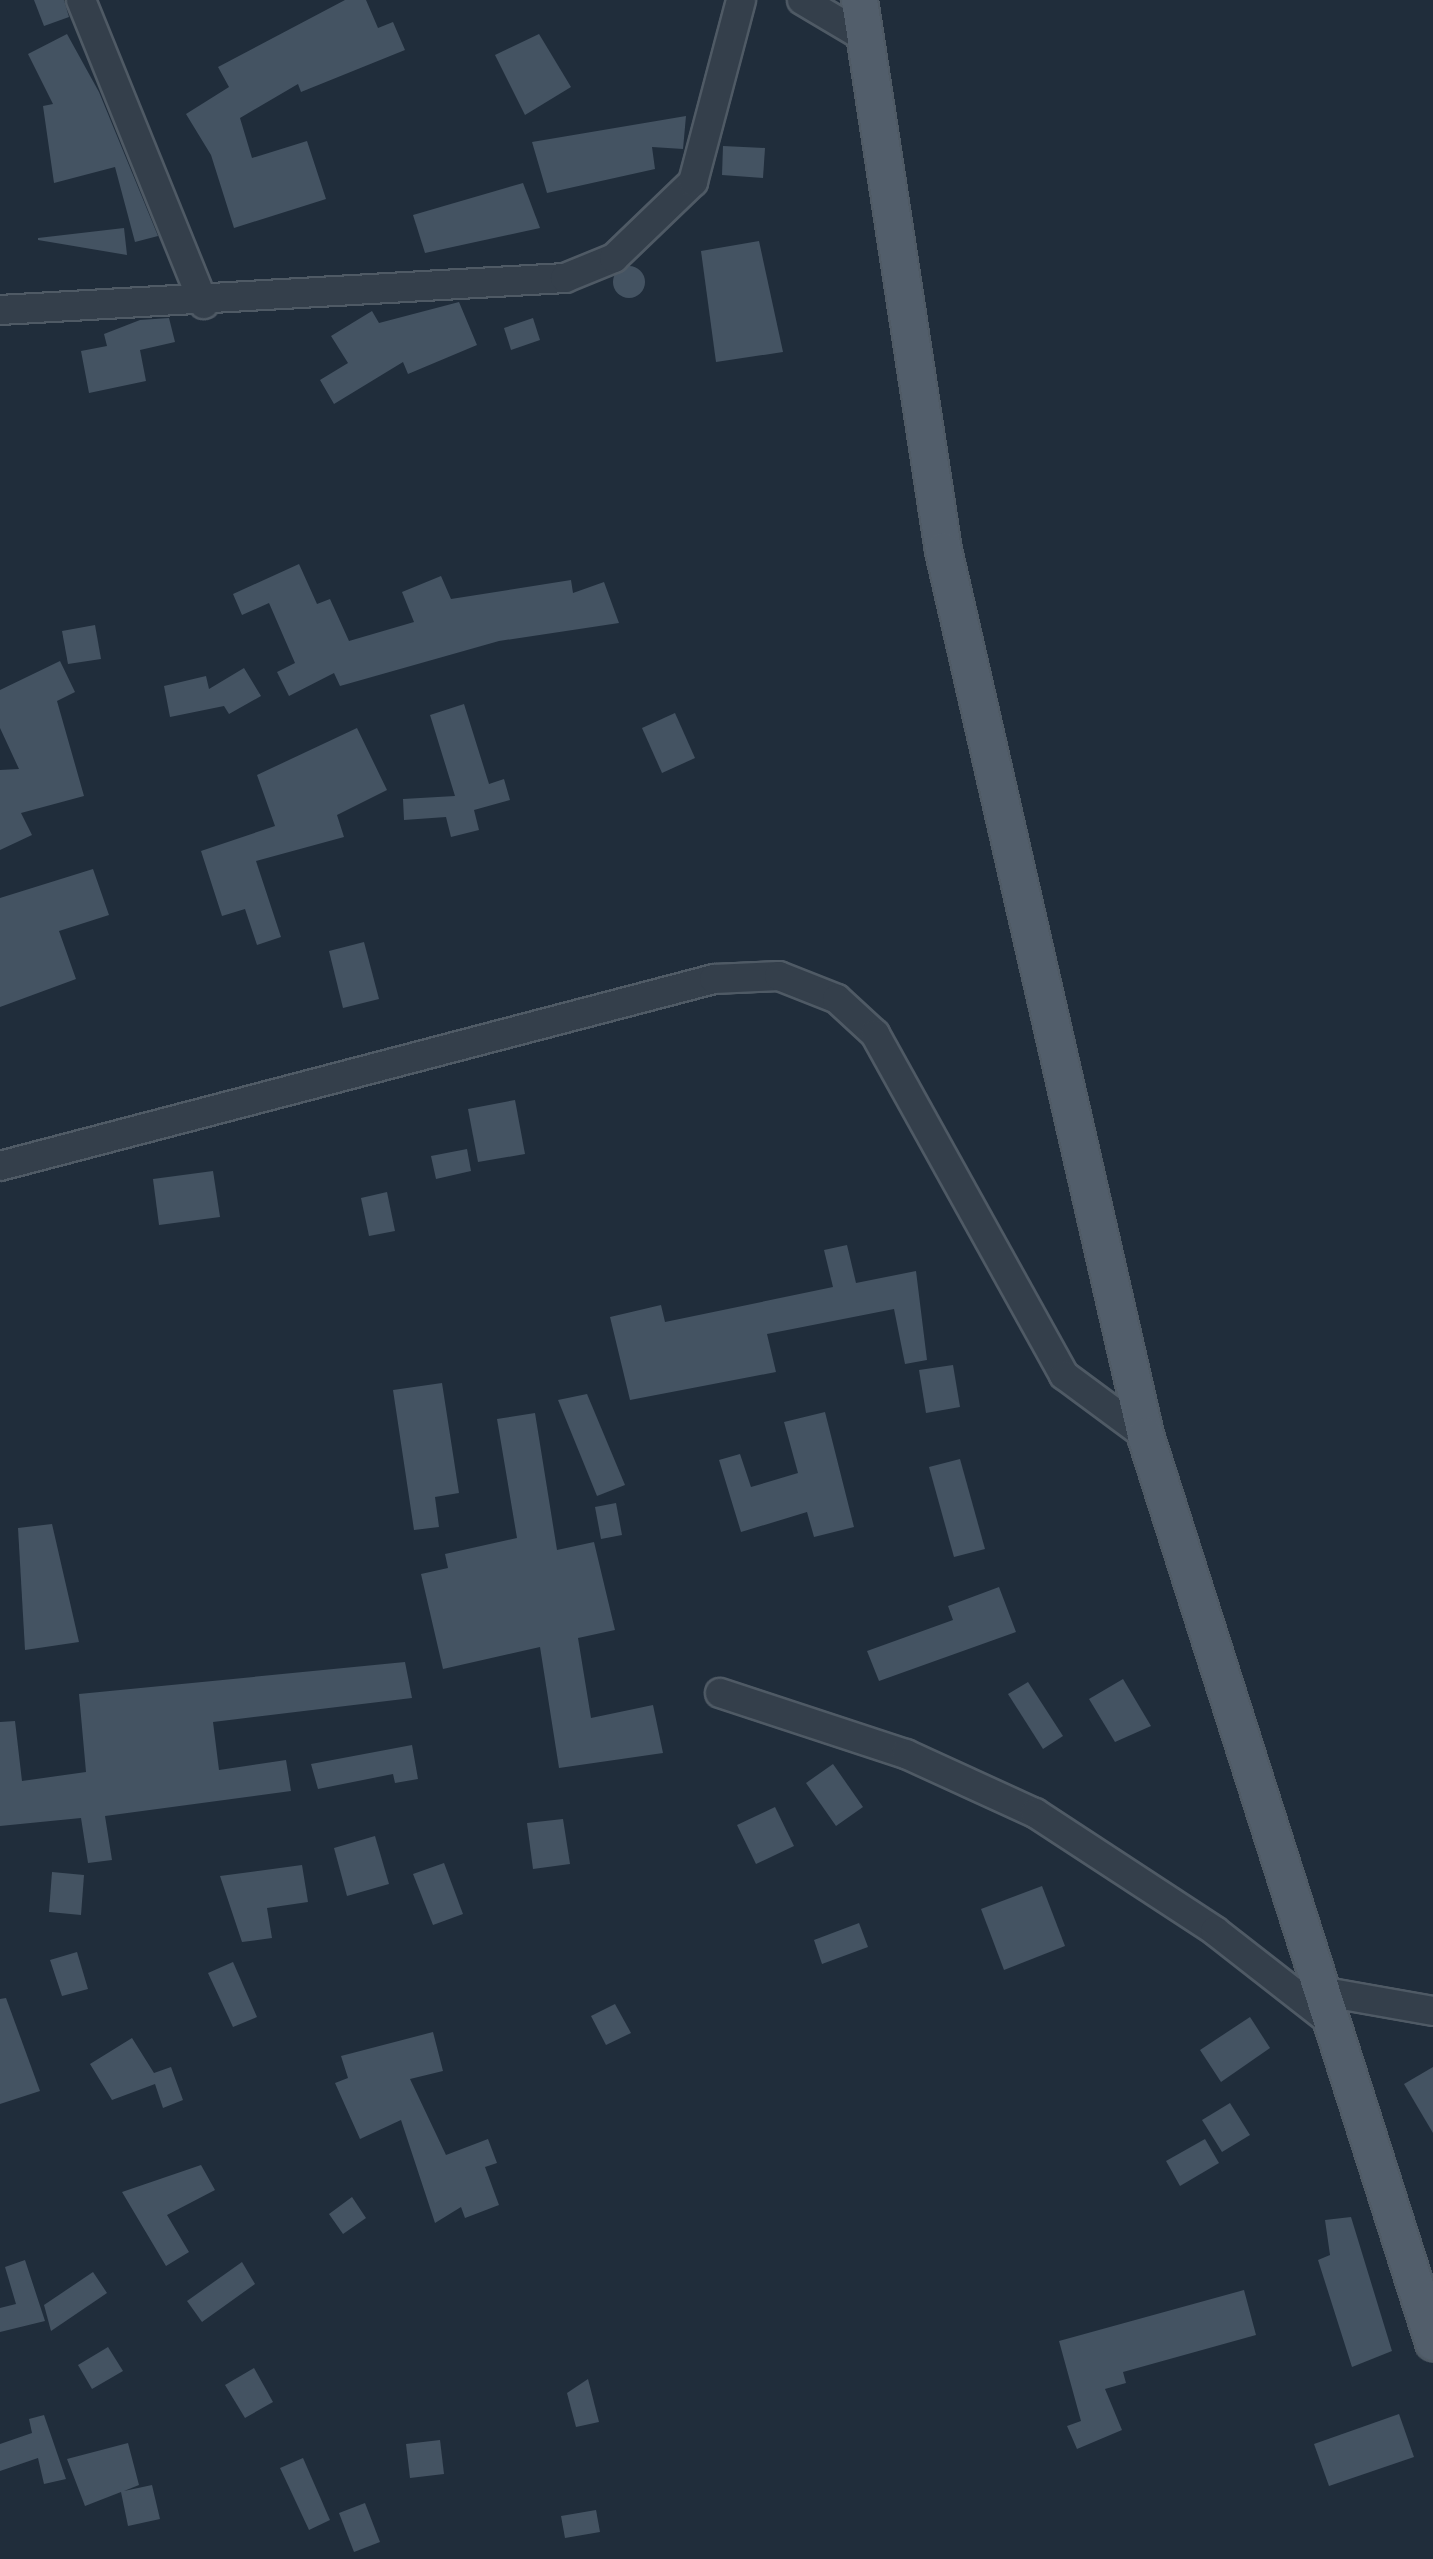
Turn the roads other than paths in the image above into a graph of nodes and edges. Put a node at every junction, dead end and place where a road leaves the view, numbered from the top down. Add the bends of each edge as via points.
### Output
1 (81, 0) edge
2 (740, 0) edge
3 (802, 0) edge
4 (860, 18) edge
5 (204, 304) junction
6 (0, 310) edge
7 (0, 1166) edge
8 (1145, 1435) junction
9 (720, 1693) dead end
10 (1325, 2006) junction
11 (1433, 2010) edge
12 (1433, 2342) edge

1 - 5 street
2 - 5 street via 693,182 614,258 566,278
3 - 4 street
4 - 8 main road via 943,550
5 - 6 street
7 - 8 street via 714,979 779,976 837,999 875,1034 1064,1376
8 - 10 main road
9 - 10 street via 906,1754 1035,1813
10 - 11 street
10 - 12 main road

